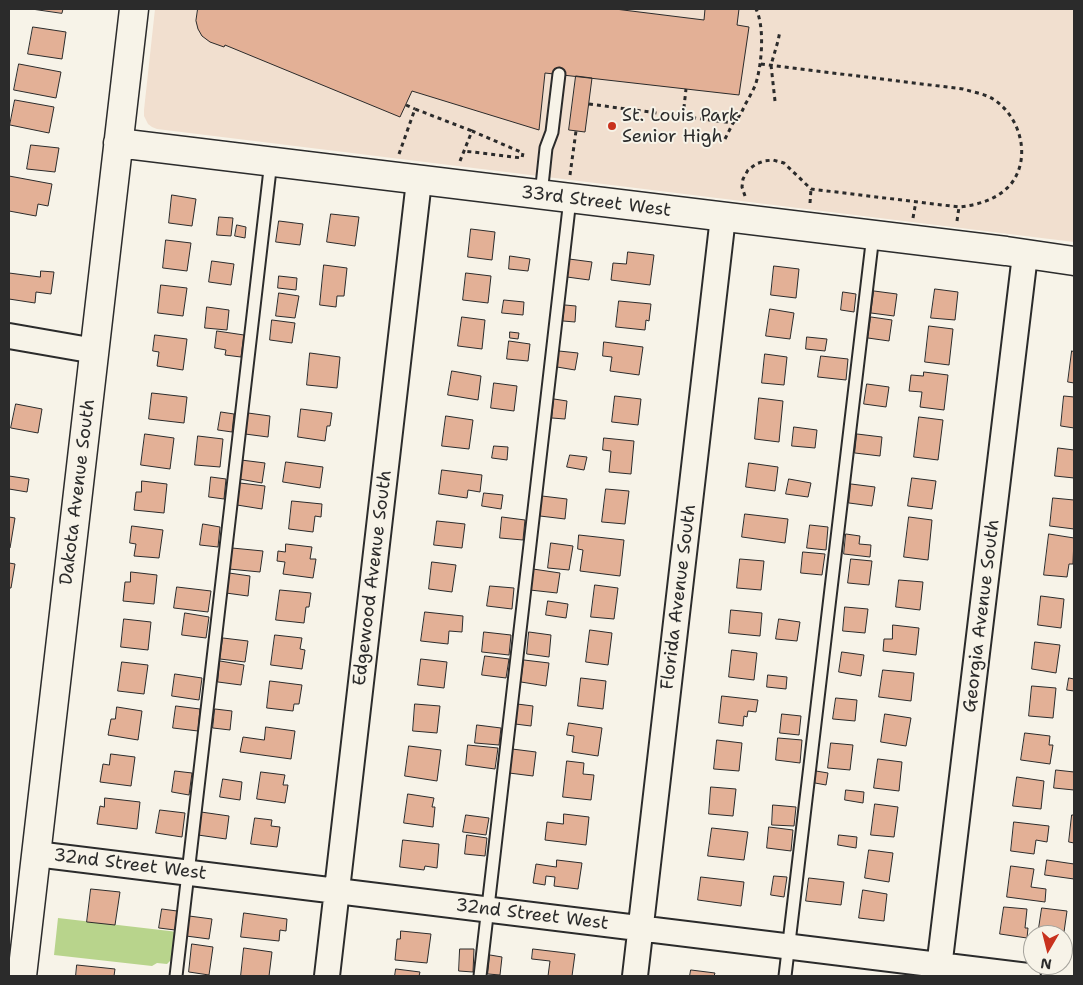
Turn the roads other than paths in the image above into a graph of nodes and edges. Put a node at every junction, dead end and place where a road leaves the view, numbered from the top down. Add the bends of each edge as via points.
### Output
1 (134, 9) edge
2 (558, 74) dead end
3 (118, 143) junction
4 (271, 162) junction
5 (419, 181) junction
6 (570, 187) junction
7 (541, 195) junction
8 (723, 217) junction
9 (873, 235) junction
10 (1025, 255) junction
11 (1074, 261) edge
12 (9, 336) edge
13 (95, 351) junction
14 (36, 854) junction
15 (188, 872) junction
16 (337, 891) junction
17 (488, 909) junction
18 (641, 929) junction
19 (788, 947) junction
20 (939, 971) edge
21 (22, 976) edge
22 (176, 976) edge
23 (327, 976) edge
24 (480, 976) edge
25 (635, 976) edge
26 (785, 976) edge
27 (1028, 976) edge

1 - 3 street, Dakota Avenue South
2 - 7 lane
3 - 4 street, 33rd Street West
3 - 13 street, Dakota Avenue South
4 - 5 street, 33rd Street West
4 - 15 lane
5 - 7 street, 33rd Street West
5 - 16 street, Edgewood Avenue South
6 - 7 street, 33rd Street West
6 - 8 street, 33rd Street West
6 - 17 lane
8 - 9 street, 33rd Street West
8 - 18 street, Florida Avenue South
9 - 10 street, 33rd Street West
9 - 19 lane
10 - 11 street, 33rd Street West
10 - 20 street, Georgia Avenue South
12 - 13 street
13 - 14 street, Dakota Avenue South
14 - 15 street, 32nd Street West
14 - 21 street, Dakota Avenue South
15 - 16 street, 32nd Street West
15 - 22 lane
16 - 17 street, 32nd Street West
16 - 23 street, Edgewood Avenue South
17 - 18 street, 32nd Street West
17 - 24 lane
18 - 19 street, 32nd Street West
18 - 25 street, Florida Avenue South
19 - 20 street, 32nd Street West
19 - 26 lane
20 - 27 street, 32nd Street West

